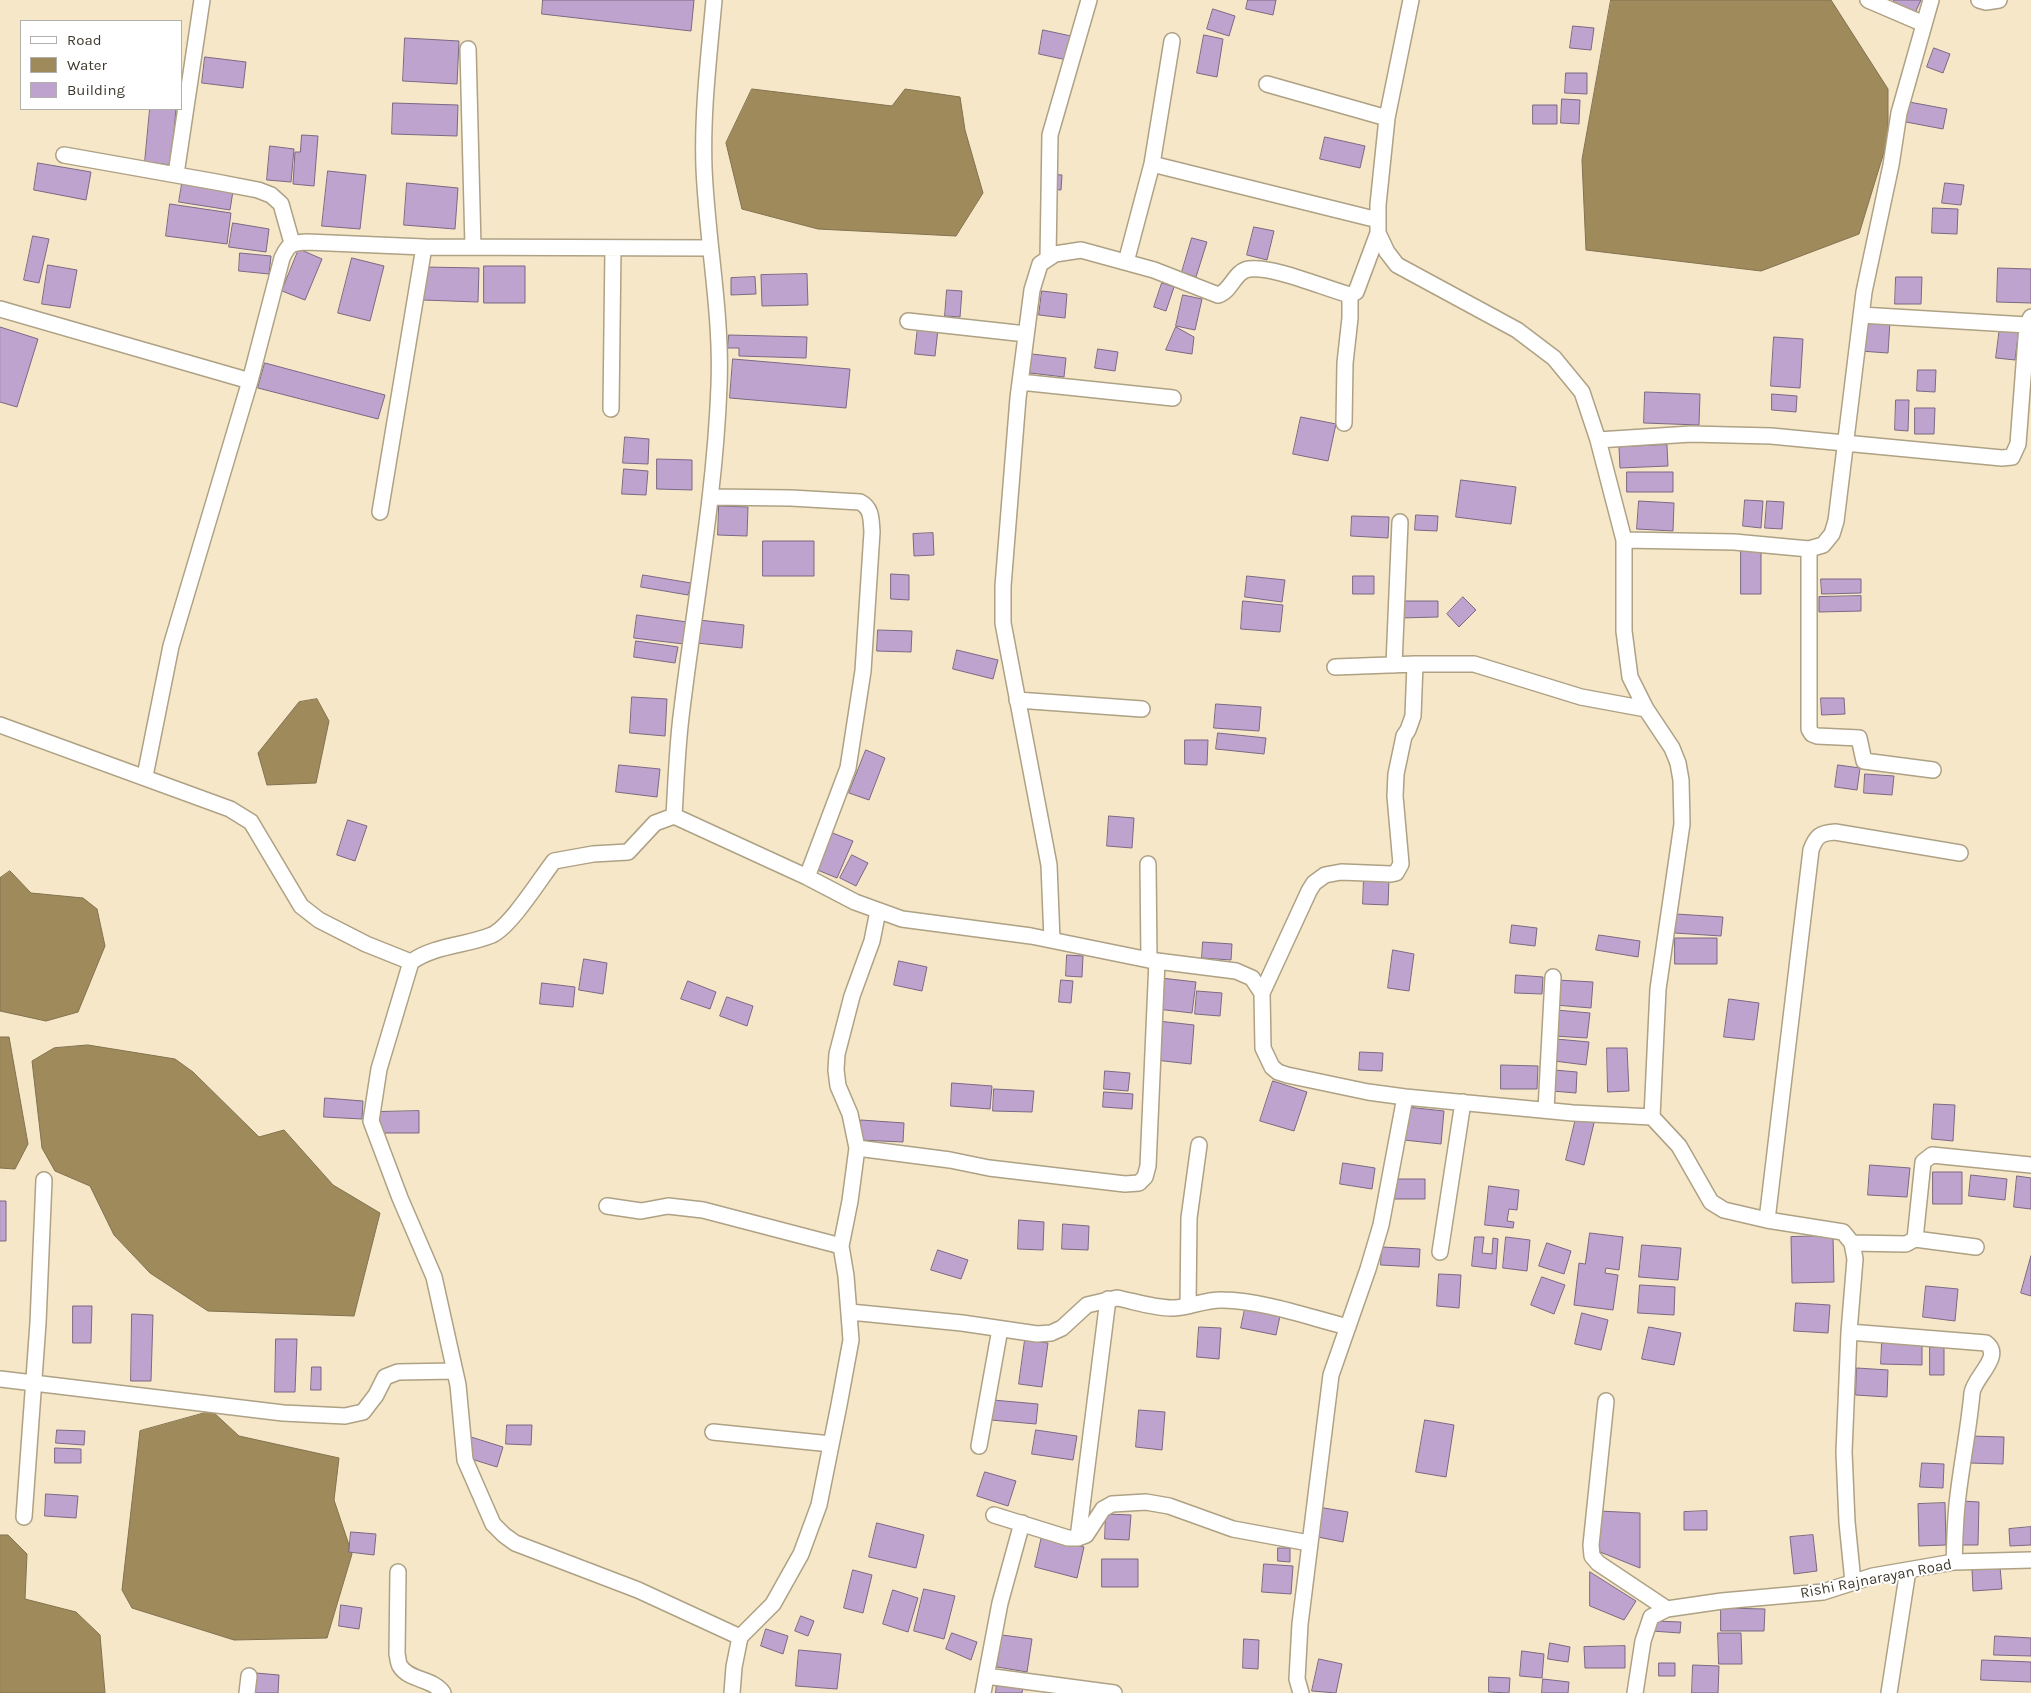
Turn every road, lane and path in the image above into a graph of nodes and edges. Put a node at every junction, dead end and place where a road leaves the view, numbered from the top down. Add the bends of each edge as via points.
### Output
1 (202, 0) edge
2 (714, 0) edge
3 (1089, 0) edge
4 (1412, 0) edge
5 (1868, 0) edge
6 (1931, 0) edge
7 (1979, 0) edge
8 (1999, 0) edge
9 (1924, 24) junction
10 (1172, 41) dead end
11 (468, 49) dead end
12 (1267, 84) dead end
13 (1387, 118) junction
14 (64, 155) dead end
15 (1152, 164) junction
16 (176, 174) junction
17 (1378, 226) junction
18 (292, 243) junction
19 (424, 247) junction
20 (473, 247) junction
21 (613, 248) junction
22 (709, 248) junction
23 (1048, 258) junction
24 (1126, 262) junction
25 (1350, 295) junction
26 (0, 309) edge
27 (1861, 315) junction
28 (908, 321) dead end
29 (2029, 321) edge
30 (1026, 334) junction
31 (250, 382) junction
32 (1020, 382) junction
33 (1173, 398) dead end
34 (611, 409) dead end
35 (1344, 423) dead end
36 (1598, 440) junction
37 (1844, 442) junction
38 (711, 497) junction
39 (380, 512) dead end
40 (1400, 522) dead end
41 (1624, 540) junction
42 (1809, 549) junction
43 (1394, 664) junction
44 (1415, 664) junction
45 (1335, 667) dead end
46 (1017, 700) junction
47 (1142, 708) dead end
48 (1646, 710) junction
49 (0, 725) edge
50 (1933, 770) dead end
51 (144, 776) junction
52 (674, 816) junction
53 (1960, 853) dead end
54 (1148, 864) dead end
55 (807, 877) junction
56 (878, 910) junction
57 (1052, 940) junction
58 (1153, 961) junction
59 (411, 962) junction
60 (1553, 976) dead end
61 (1262, 992) junction
62 (1405, 1097) junction
63 (1463, 1102) junction
64 (1546, 1110) junction
65 (1652, 1117) junction
66 (1200, 1145) dead end
67 (857, 1148) junction
68 (2031, 1165) edge
69 (44, 1180) dead end
70 (607, 1206) dead end
71 (1767, 1220) junction
72 (1915, 1239) junction
73 (1852, 1243) junction
74 (840, 1246) junction
75 (1976, 1247) dead end
76 (1440, 1252) dead end
77 (1108, 1299) junction
78 (1188, 1306) junction
79 (850, 1312) junction
80 (1348, 1328) junction
81 (1000, 1329) junction
82 (1849, 1332) junction
83 (455, 1371) junction
84 (0, 1378) edge
85 (34, 1382) junction
86 (1606, 1401) dead end
87 (713, 1432) dead end
88 (831, 1444) junction
89 (979, 1446) dead end
90 (994, 1515) dead end
91 (24, 1517) dead end
92 (1022, 1524) junction
93 (1078, 1538) junction
94 (1309, 1543) junction
95 (2031, 1560) edge
96 (1954, 1562) junction
97 (1908, 1570) junction
98 (398, 1572) dead end
99 (1854, 1582) junction
100 (1667, 1609) junction
101 (740, 1637) junction
102 (249, 1676) dead end
103 (986, 1676) junction
104 (248, 1693) edge
105 (443, 1693) edge
106 (732, 1693) edge
107 (983, 1693) edge
108 (1114, 1693) edge
109 (1301, 1693) edge
110 (1636, 1693) edge
111 (1889, 1693) edge

1 - 16 street
2 - 22 street via 705,96 704,168
3 - 23 street via 1050,134
4 - 13 street
5 - 9 street
6 - 9 street
7 - 8 street
9 - 27 street via 1900,113
10 - 15 street
11 - 20 street
12 - 13 street
13 - 17 street
14 - 16 street
15 - 17 street
15 - 24 street
16 - 18 street via 271,195 282,204
17 - 25 street via 1356,292
17 - 36 street via 1387,252 1397,265 1517,330 1554,358 1582,392
18 - 19 street
18 - 31 street via 282,258
19 - 20 street
19 - 39 street
20 - 21 street
21 - 22 street
21 - 34 street
22 - 38 street via 717,312 719,385
23 - 24 street via 1082,250
23 - 30 street via 1040,264 1032,290
24 - 25 street via 1218,295 1248,269 1274,272
25 - 35 street
26 - 31 street
27 - 29 street
27 - 37 street
28 - 30 street
29 - 37 street via 2018,444 2012,457
30 - 32 street
31 - 51 street via 171,646
32 - 33 street
32 - 46 street via 1003,586 1003,623
36 - 37 street via 1691,434
36 - 41 street
37 - 42 street via 1832,534 1823,545
38 - 52 street via 681,719
38 - 55 street via 860,502 871,513 863,670 848,768
40 - 43 street
41 - 42 street via 1734,542
41 - 48 street via 1627,661 1630,677
42 - 50 street via 1808,729 1817,736 1859,738 1864,761
43 - 44 street
43 - 45 street
44 - 48 street via 1474,664 1581,697
44 - 61 street via 1413,716 1404,736 1396,774 1399,869 1391,874 1341,872 1325,875 1314,883
46 - 47 street
46 - 57 street via 1049,865
48 - 65 street via 1672,748 1682,780 1682,824 1658,989
49 - 51 street
51 - 59 street via 230,809 251,822 301,906 334,928
52 - 55 street
52 - 59 street via 655,823 628,852 554,861 509,921 493,934 423,954
53 - 71 street via 1835,832 1822,833 1815,838
54 - 58 street
55 - 56 street
56 - 57 street via 902,919
56 - 67 street via 872,941 852,996 837,1062 838,1086 850,1114
57 - 58 street
58 - 61 street via 1236,970 1252,978
58 - 67 street via 1148,1166 1139,1183 998,1169
59 - 83 street via 380,1069 371,1121 434,1277
60 - 64 street
61 - 62 street via 1263,1048 1278,1072
62 - 63 street
62 - 80 street via 1381,1225
63 - 64 street
63 - 76 street
64 - 65 street
65 - 71 street via 1679,1146 1711,1202 1724,1210
66 - 78 street via 1189,1218
67 - 74 street
68 - 72 street via 1939,1154 1927,1157 1923,1162
69 - 85 street
70 - 74 street via 641,1211 668,1206 688,1207
71 - 73 street via 1843,1232
72 - 73 street via 1906,1244
72 - 75 street
73 - 82 street via 1855,1259
74 - 79 street
77 - 78 street via 1172,1308
77 - 81 street via 1087,1306 1062,1328 1051,1333
77 - 93 street
78 - 80 street via 1221,1300 1248,1302
79 - 81 street
79 - 88 street via 851,1340
80 - 94 street via 1331,1375
81 - 89 street
82 - 96 street via 1952,1338 1986,1342 1991,1346 1990,1362 1973,1388 1958,1497
82 - 99 street via 1844,1452
83 - 85 street via 398,1372 385,1377 363,1412 345,1416 283,1413
83 - 101 street via 465,1460 493,1524 504,1535 515,1543 638,1590
84 - 85 street
85 - 91 street
86 - 100 street via 1590,1545 1592,1556
87 - 88 street
88 - 101 street via 819,1505 801,1554 773,1604
90 - 92 street
92 - 93 street
92 - 103 street via 1000,1603
93 - 94 street via 1086,1535 1103,1509 1112,1504 1146,1502 1169,1506 1233,1530
94 - 109 street via 1298,1658
95 - 96 street, Rishi Rajnarayan Road
96 - 97 street, Rishi Rajnarayan Road
97 - 99 street, Rishi Rajnarayan Road
97 - 111 street
98 - 105 street via 397,1654 400,1666 408,1673 439,1686
99 - 100 street, Rishi Rajnarayan Road via 1823,1592
100 - 110 street via 1651,1617 1643,1641
101 - 106 street
102 - 104 street
103 - 107 street
103 - 108 street

